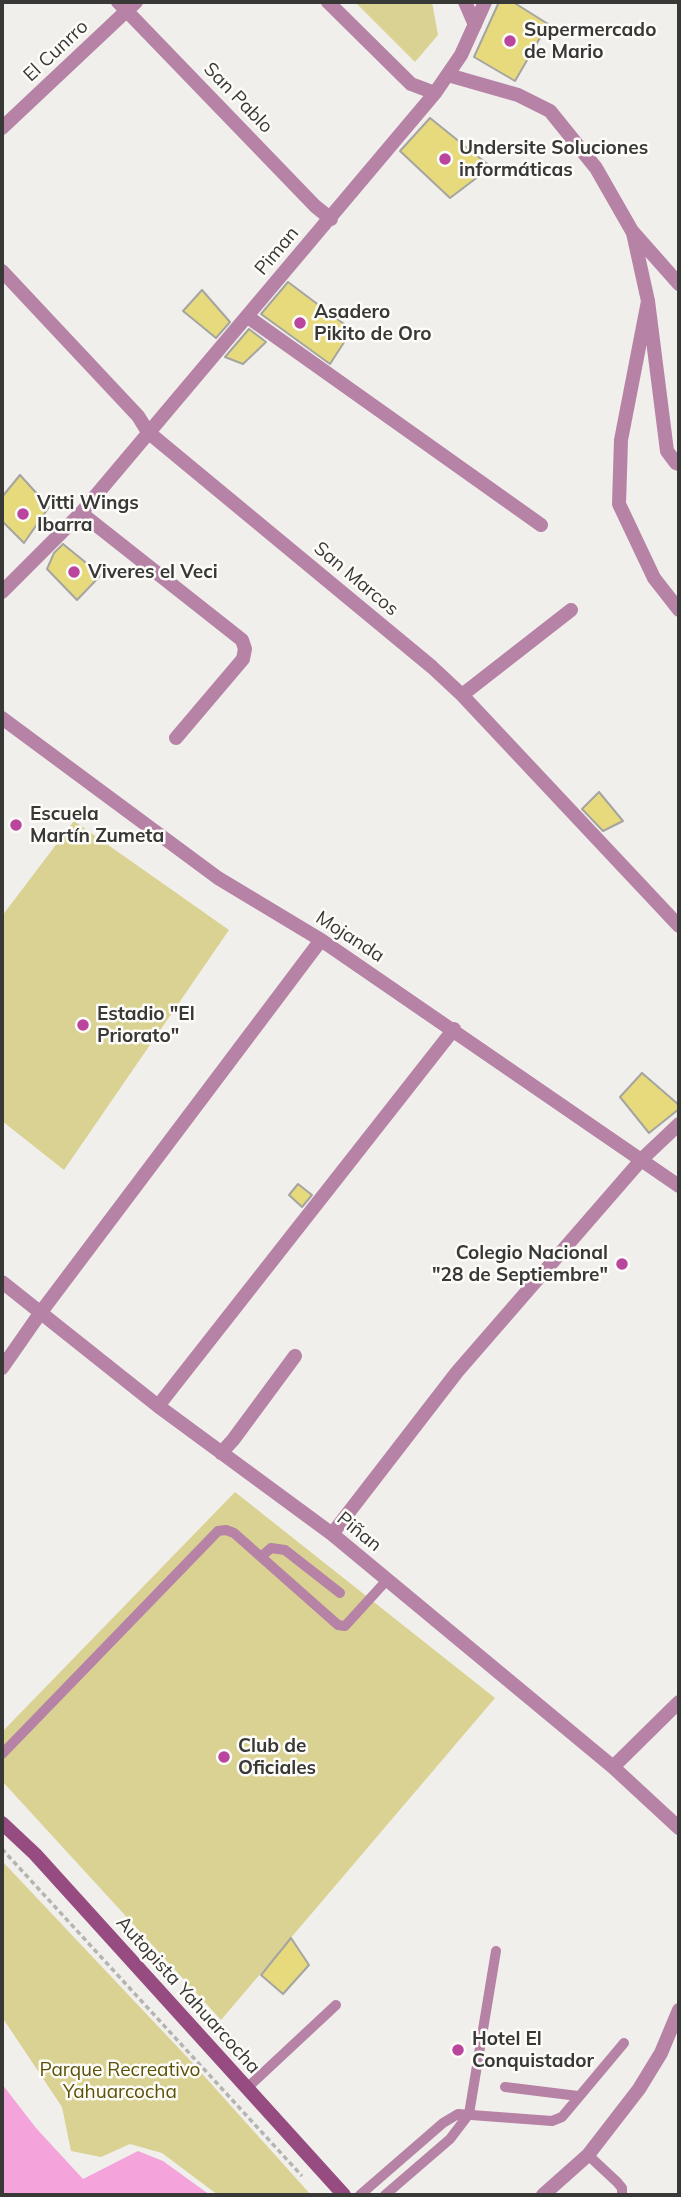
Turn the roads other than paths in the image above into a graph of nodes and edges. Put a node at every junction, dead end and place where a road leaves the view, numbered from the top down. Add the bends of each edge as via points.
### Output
1 (328, 2) edge
2 (465, 2) edge
3 (485, 2) edge
4 (127, 5) edge
5 (475, 24) junction
6 (448, 75) junction
7 (435, 93) junction
8 (2, 128) edge
9 (331, 219) junction
10 (632, 232) junction
11 (2, 271) edge
12 (679, 284) edge
13 (648, 301) junction
14 (248, 317) junction
15 (148, 432) junction
16 (679, 464) edge
17 (81, 513) junction
18 (541, 525) dead end
19 (2, 592) edge
20 (571, 610) dead end
21 (679, 610) edge
22 (462, 695) junction
23 (2, 718) edge
24 (176, 738) dead end
25 (679, 926) edge
26 (321, 940) junction
27 (454, 1029) junction
28 (679, 1124) edge
29 (642, 1159) junction
30 (679, 1186) edge
31 (2, 1282) edge
32 (41, 1312) junction
33 (295, 1356) dead end
34 (2, 1368) edge
35 (158, 1406) junction
36 (221, 1452) junction
37 (332, 1534) junction
38 (262, 1556) junction
39 (387, 1580) junction
40 (340, 1593) dead end
41 (679, 1702) edge
42 (2, 1754) edge
43 (613, 1767) junction
44 (2, 1823) edge
45 (679, 1828) edge
46 (496, 1951) dead end
47 (336, 2005) dead end
48 (679, 2010) edge
49 (624, 2043) dead end
50 (505, 2087) dead end
51 (247, 2088) junction
52 (578, 2096) junction
53 (469, 2114) junction
54 (588, 2155) junction
55 (624, 2193) edge
56 (344, 2195) edge
57 (359, 2195) edge
58 (385, 2195) edge
59 (543, 2195) edge

1 - 7 street via 411,83
2 - 5 street
3 - 5 street, Piman
4 - 8 street, El Cunrro
4 - 9 street, San Pablo
5 - 6 street, Piman
6 - 7 street, Piman
6 - 10 street via 518,95 550,111 596,168
7 - 9 street, Piman
9 - 14 street, Piman
10 - 12 street
10 - 13 street
11 - 15 street, San Marcos
13 - 16 street via 667,451
13 - 21 street via 621,440 619,503 654,578
14 - 15 street, Piman
14 - 18 street
15 - 17 street, Piman
15 - 22 street, San Marcos
17 - 19 street, Piman
17 - 24 street via 242,640 243,659
20 - 22 street
22 - 25 street, San Marcos
23 - 26 street, Mojanda via 218,878
26 - 27 street, Mojanda
26 - 32 street
27 - 29 street, Mojanda
27 - 35 street
28 - 29 street
29 - 30 street, Mojanda
29 - 37 street via 457,1371
31 - 32 street, Piñan
32 - 34 street
32 - 35 street, Piñan
33 - 36 street
35 - 36 street, Piñan
36 - 37 street, Piñan
37 - 39 street, Piñan
38 - 39 lane via 338,1625 345,1626
38 - 40 lane via 271,1548 285,1550
38 - 42 lane via 234,1533 218,1531
39 - 43 street, Piñan
41 - 43 street
43 - 45 street, Piñan
44 - 51 street, Autopista Yahuarcocha
46 - 53 lane
47 - 51 lane
48 - 54 street via 639,2089
49 - 52 lane
50 - 52 lane
51 - 56 street, Autopista Yahuarcocha
52 - 53 lane via 562,2117 552,2121
53 - 57 lane via 458,2114 443,2123
53 - 58 lane via 450,2139
54 - 55 lane
54 - 59 street

